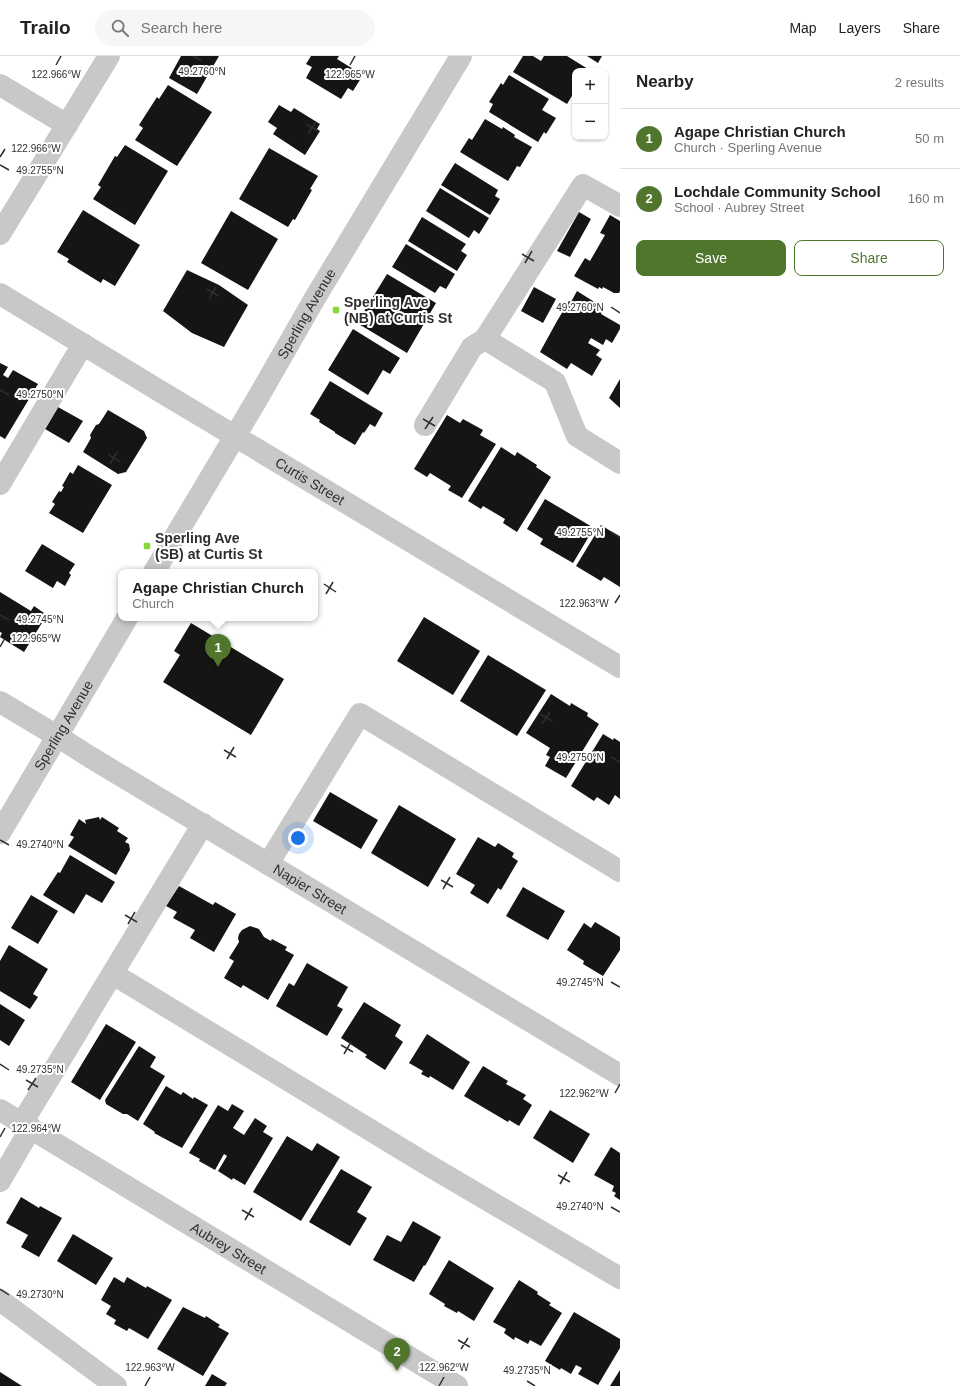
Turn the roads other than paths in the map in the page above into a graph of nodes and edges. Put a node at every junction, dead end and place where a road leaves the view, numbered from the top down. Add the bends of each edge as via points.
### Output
1 (109, 56) edge
2 (461, 56) edge
3 (0, 85) edge
4 (66, 125) junction
5 (620, 206) edge
6 (0, 234) edge
7 (0, 294) edge
8 (485, 339) junction
9 (82, 344) junction
10 (425, 425) dead end
11 (235, 436) junction
12 (620, 463) edge
13 (0, 484) edge
14 (156, 569) edge
15 (125, 621) edge
16 (620, 667) edge
17 (0, 702) edge
18 (57, 736) junction
19 (203, 824) junction
20 (0, 833) edge
21 (268, 864) junction
22 (620, 871) edge
23 (113, 974) junction
24 (620, 1075) edge
25 (0, 1110) edge
26 (27, 1125) junction
27 (0, 1181) edge
28 (620, 1278) edge
29 (0, 1300) edge
30 (116, 1386) edge
31 (457, 1386) edge

1 - 4 street
2 - 11 street, Sperling Avenue
3 - 4 street
4 - 6 street
5 - 8 street via 583,184
7 - 9 street, Curtis Street
8 - 10 street via 472,348
8 - 12 street via 556,382 577,436
9 - 11 street, Curtis Street
9 - 13 street
11 - 14 street, Sperling Avenue
11 - 16 street, Curtis Street
15 - 18 street, Sperling Avenue
17 - 18 street, Napier Street
18 - 19 street, Napier Street
18 - 20 street, Sperling Avenue
19 - 21 street, Napier Street
19 - 23 street
21 - 22 street via 360,714
21 - 24 street, Napier Street
23 - 26 street
23 - 28 street
25 - 26 street, Aubrey Street
26 - 27 street
26 - 31 street, Aubrey Street
29 - 30 street

